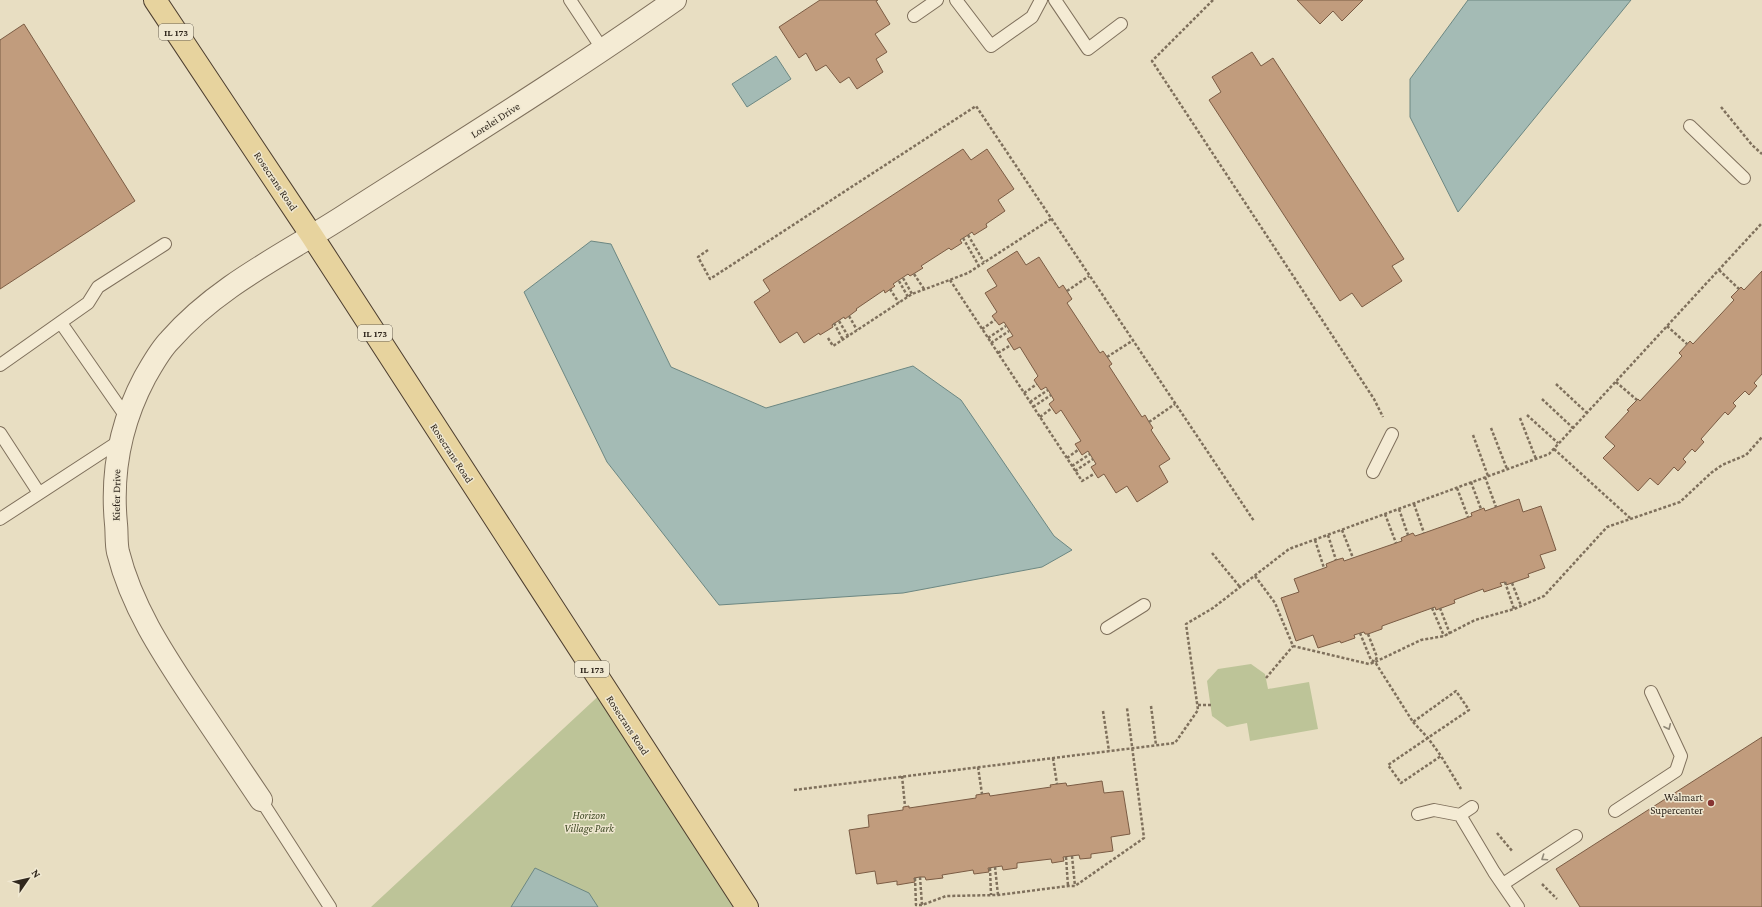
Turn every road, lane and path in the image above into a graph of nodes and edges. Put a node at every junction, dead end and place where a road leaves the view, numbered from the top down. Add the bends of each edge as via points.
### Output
1 (155, 0) edge
2 (570, 0) edge
3 (675, 0) edge
4 (936, 0) edge
5 (956, 0) edge
6 (1041, 0) edge
7 (1055, 0) edge
8 (1213, 0) edge
9 (914, 16) dead end
10 (1121, 24) dead end
11 (603, 50) junction
12 (1721, 107) dead end
13 (1690, 126) dead end
14 (1762, 154) edge
15 (1744, 178) dead end
16 (1051, 219) junction
17 (1762, 223) edge
18 (968, 235) dead end
19 (312, 236) junction
20 (963, 238) dead end
21 (164, 244) dead end
22 (708, 250) dead end
23 (984, 262) junction
24 (979, 266) junction
25 (1719, 270) junction
26 (914, 274) dead end
27 (1089, 276) junction
28 (903, 278) dead end
29 (950, 280) junction
30 (899, 281) dead end
31 (924, 289) junction
32 (1739, 289) dead end
33 (890, 290) dead end
34 (1067, 291) dead end
35 (912, 294) junction
36 (908, 297) junction
37 (899, 303) junction
38 (849, 316) dead end
39 (839, 320) dead end
40 (995, 320) dead end
41 (61, 323) junction
42 (834, 323) dead end
43 (1006, 326) dead end
44 (1667, 326) junction
45 (982, 329) junction
46 (857, 330) junction
47 (1009, 330) dead end
48 (848, 336) junction
49 (828, 338) dead end
50 (988, 338) junction
51 (843, 340) junction
52 (1132, 341) junction
53 (991, 342) junction
54 (1687, 344) dead end
55 (1011, 345) dead end
56 (998, 353) junction
57 (1107, 357) dead end
58 (0, 365) edge
59 (1616, 382) junction
60 (1037, 384) dead end
61 (1556, 384) dead end
62 (1048, 390) dead end
63 (1024, 393) junction
64 (1051, 395) dead end
65 (1542, 399) dead end
66 (1637, 400) dead end
67 (1030, 402) junction
68 (1175, 404) junction
69 (1033, 407) junction
70 (1052, 408) dead end
71 (1587, 412) junction
72 (1527, 415) dead end
73 (1040, 417) junction
74 (127, 418) junction
75 (1520, 418) dead end
76 (1149, 422) dead end
77 (1492, 428) dead end
78 (1573, 428) junction
79 (0, 433) edge
80 (1392, 434) joint
81 (1473, 435) dead end
82 (1762, 438) edge
83 (121, 440) junction
84 (1558, 444) junction
85 (1554, 449) junction
86 (1078, 450) dead end
87 (1090, 454) dead end
88 (1067, 458) junction
89 (1093, 459) dead end
90 (1536, 459) junction
91 (1072, 466) junction
92 (1507, 469) junction
93 (1075, 471) junction
94 (1373, 472) dead end
95 (1094, 474) dead end
96 (1487, 477) junction
97 (1471, 482) junction
98 (1457, 488) junction
99 (39, 493) junction
100 (1414, 504) junction
101 (1496, 507) dead end
102 (1399, 509) junction
103 (1481, 509) dead end
104 (1385, 514) junction
105 (1468, 517) dead end
106 (1630, 518) junction
107 (0, 519) edge
108 (1254, 521) dead end
109 (1342, 530) junction
110 (1424, 533) dead end
111 (1328, 535) junction
112 (1408, 535) dead end
113 (1315, 540) junction
114 (1396, 543) dead end
115 (1212, 553) dead end
116 (1353, 558) dead end
117 (1336, 560) dead end
118 (1324, 568) dead end
119 (1255, 576) junction
120 (1504, 582) dead end
121 (1512, 583) dead end
122 (1240, 587) junction
123 (1144, 605) dead end
124 (1521, 606) junction
125 (1432, 608) dead end
126 (1440, 608) dead end
127 (1514, 609) junction
128 (1107, 628) dead end
129 (1360, 633) dead end
130 (1368, 634) dead end
131 (1450, 634) junction
132 (1444, 636) junction
133 (1294, 646) junction
134 (1375, 662) junction
135 (1266, 678) dead end
136 (1651, 692) dead end
137 (1198, 705) junction
138 (1211, 705) dead end
139 (1151, 706) dead end
140 (1127, 708) dead end
141 (1103, 711) dead end
142 (1413, 722) junction
143 (1428, 738) junction
144 (1156, 746) junction
145 (1133, 748) junction
146 (1109, 751) junction
147 (1440, 756) junction
148 (1054, 758) junction
149 (978, 767) junction
150 (902, 776) junction
151 (1057, 784) dead end
152 (794, 790) dead end
153 (982, 794) dead end
154 (262, 800) joint
155 (905, 806) dead end
156 (1472, 807) junction
157 (1615, 811) dead end
158 (1418, 814) dead end
159 (1460, 815) junction
160 (1576, 836) dead end
161 (1072, 856) dead end
162 (1066, 857) dead end
163 (996, 867) dead end
164 (990, 868) dead end
165 (1528, 869) junction
166 (920, 877) dead end
167 (915, 878) dead end
168 (1503, 884) junction
169 (1068, 886) junction
170 (1075, 886) junction
171 (991, 895) junction
172 (998, 895) junction
173 (1557, 899) dead end
174 (922, 905) junction
175 (330, 907) edge
176 (747, 907) edge
177 (1518, 907) edge

1 - 19 main road, Rosecrans Road / IL 173
2 - 11 lane
3 - 11 street, Lorelei Drive
4 - 9 lane
5 - 6 lane via 991,46 1032,17
7 - 10 lane via 1088,49
8 - 80 path via 1152,61 1374,399
11 - 19 street, Lorelei Drive
12 - 14 path
13 - 15 lane
16 - 22 path via 976,106 710,279 698,257
16 - 23 path
16 - 27 path
17 - 25 path
18 - 23 path
19 - 74 street, Kiefer Drive via 231,286 168,341 145,378
19 - 176 main road, Rosecrans Road / IL 173
20 - 24 path
21 - 41 lane via 98,287 88,303
23 - 24 path
24 - 29 path
25 - 32 path
25 - 44 path
26 - 31 path
27 - 34 path
27 - 52 path
28 - 35 path
29 - 31 path
29 - 45 path
30 - 36 path
31 - 35 path
33 - 37 path
35 - 36 path
36 - 37 path
37 - 46 path
38 - 46 path
39 - 48 path
40 - 45 path
41 - 58 lane
41 - 74 lane
42 - 51 path
43 - 50 path
44 - 54 path
44 - 59 path
45 - 50 path
46 - 48 path
47 - 53 path
48 - 51 path
49 - 51 path via 833,346
50 - 53 path
52 - 57 path
52 - 68 path
53 - 56 path
55 - 56 path
56 - 63 path
59 - 66 path
59 - 71 path
60 - 63 path
61 - 71 path
62 - 67 path
63 - 67 path
64 - 69 path
65 - 78 path
67 - 69 path
68 - 76 path
68 - 108 path
69 - 73 path
70 - 73 path
71 - 78 path
72 - 84 path
73 - 88 path
74 - 83 street, Kiefer Drive
75 - 90 path
77 - 92 path
78 - 84 path
79 - 99 lane
80 - 94 lane
81 - 96 path
82 - 106 path via 1746,455 1722,465 1711,473 1680,502
83 - 99 lane
83 - 154 street, Kiefer Drive via 116,473 115,513 118,551 129,585 158,647
84 - 85 path
85 - 90 path
85 - 106 path
86 - 88 path
87 - 91 path
88 - 91 path
89 - 93 path
90 - 92 path
91 - 93 path
92 - 96 path
93 - 95 path via 1082,481
96 - 97 path
96 - 101 path
97 - 98 path
97 - 103 path
98 - 100 path
98 - 105 path
99 - 107 lane
100 - 102 path
100 - 110 path
102 - 104 path
102 - 112 path
104 - 109 path
104 - 114 path
106 - 124 path via 1607,527 1544,596
109 - 111 path
109 - 116 path
111 - 113 path
111 - 117 path
113 - 118 path
113 - 119 path via 1289,549
115 - 122 path
119 - 122 path
119 - 133 path via 1275,603
120 - 127 path
121 - 124 path
122 - 137 path via 1213,608 1186,624
123 - 128 lane
124 - 127 path
125 - 132 path
126 - 131 path
127 - 131 path via 1475,620
129 - 134 path via 1370,660
130 - 134 path via 1377,658
131 - 132 path
132 - 134 path via 1420,640
133 - 134 path via 1369,664
133 - 135 path
134 - 142 path
136 -> 157 lane via 1681,756 1676,771
137 - 138 path
137 - 144 path via 1198,710 1176,743
139 - 144 path
140 - 145 path
141 - 146 path
142 - 143 path
142 - 143 path via 1456,691 1469,710
143 - 147 path
143 - 147 path via 1388,765 1401,783
144 - 145 path
145 - 146 path
145 - 170 path via 1144,838
146 - 148 path
147 - 156 path
148 - 149 path
148 - 151 path
149 - 150 path
149 - 153 path
150 - 152 path
150 - 155 path
154 - 175 lane
156 - 159 lane
156 - 165 path
158 - 159 lane via 1434,810
159 - 168 lane
160 -> 165 lane
161 - 170 path
162 - 169 path
163 - 172 path
164 - 171 path
165 - 168 lane
165 - 173 path
166 - 174 path
167 - 174 path via 916,905
168 - 177 lane
169 - 170 path
169 - 172 path
171 - 172 path
171 - 174 path via 946,896

